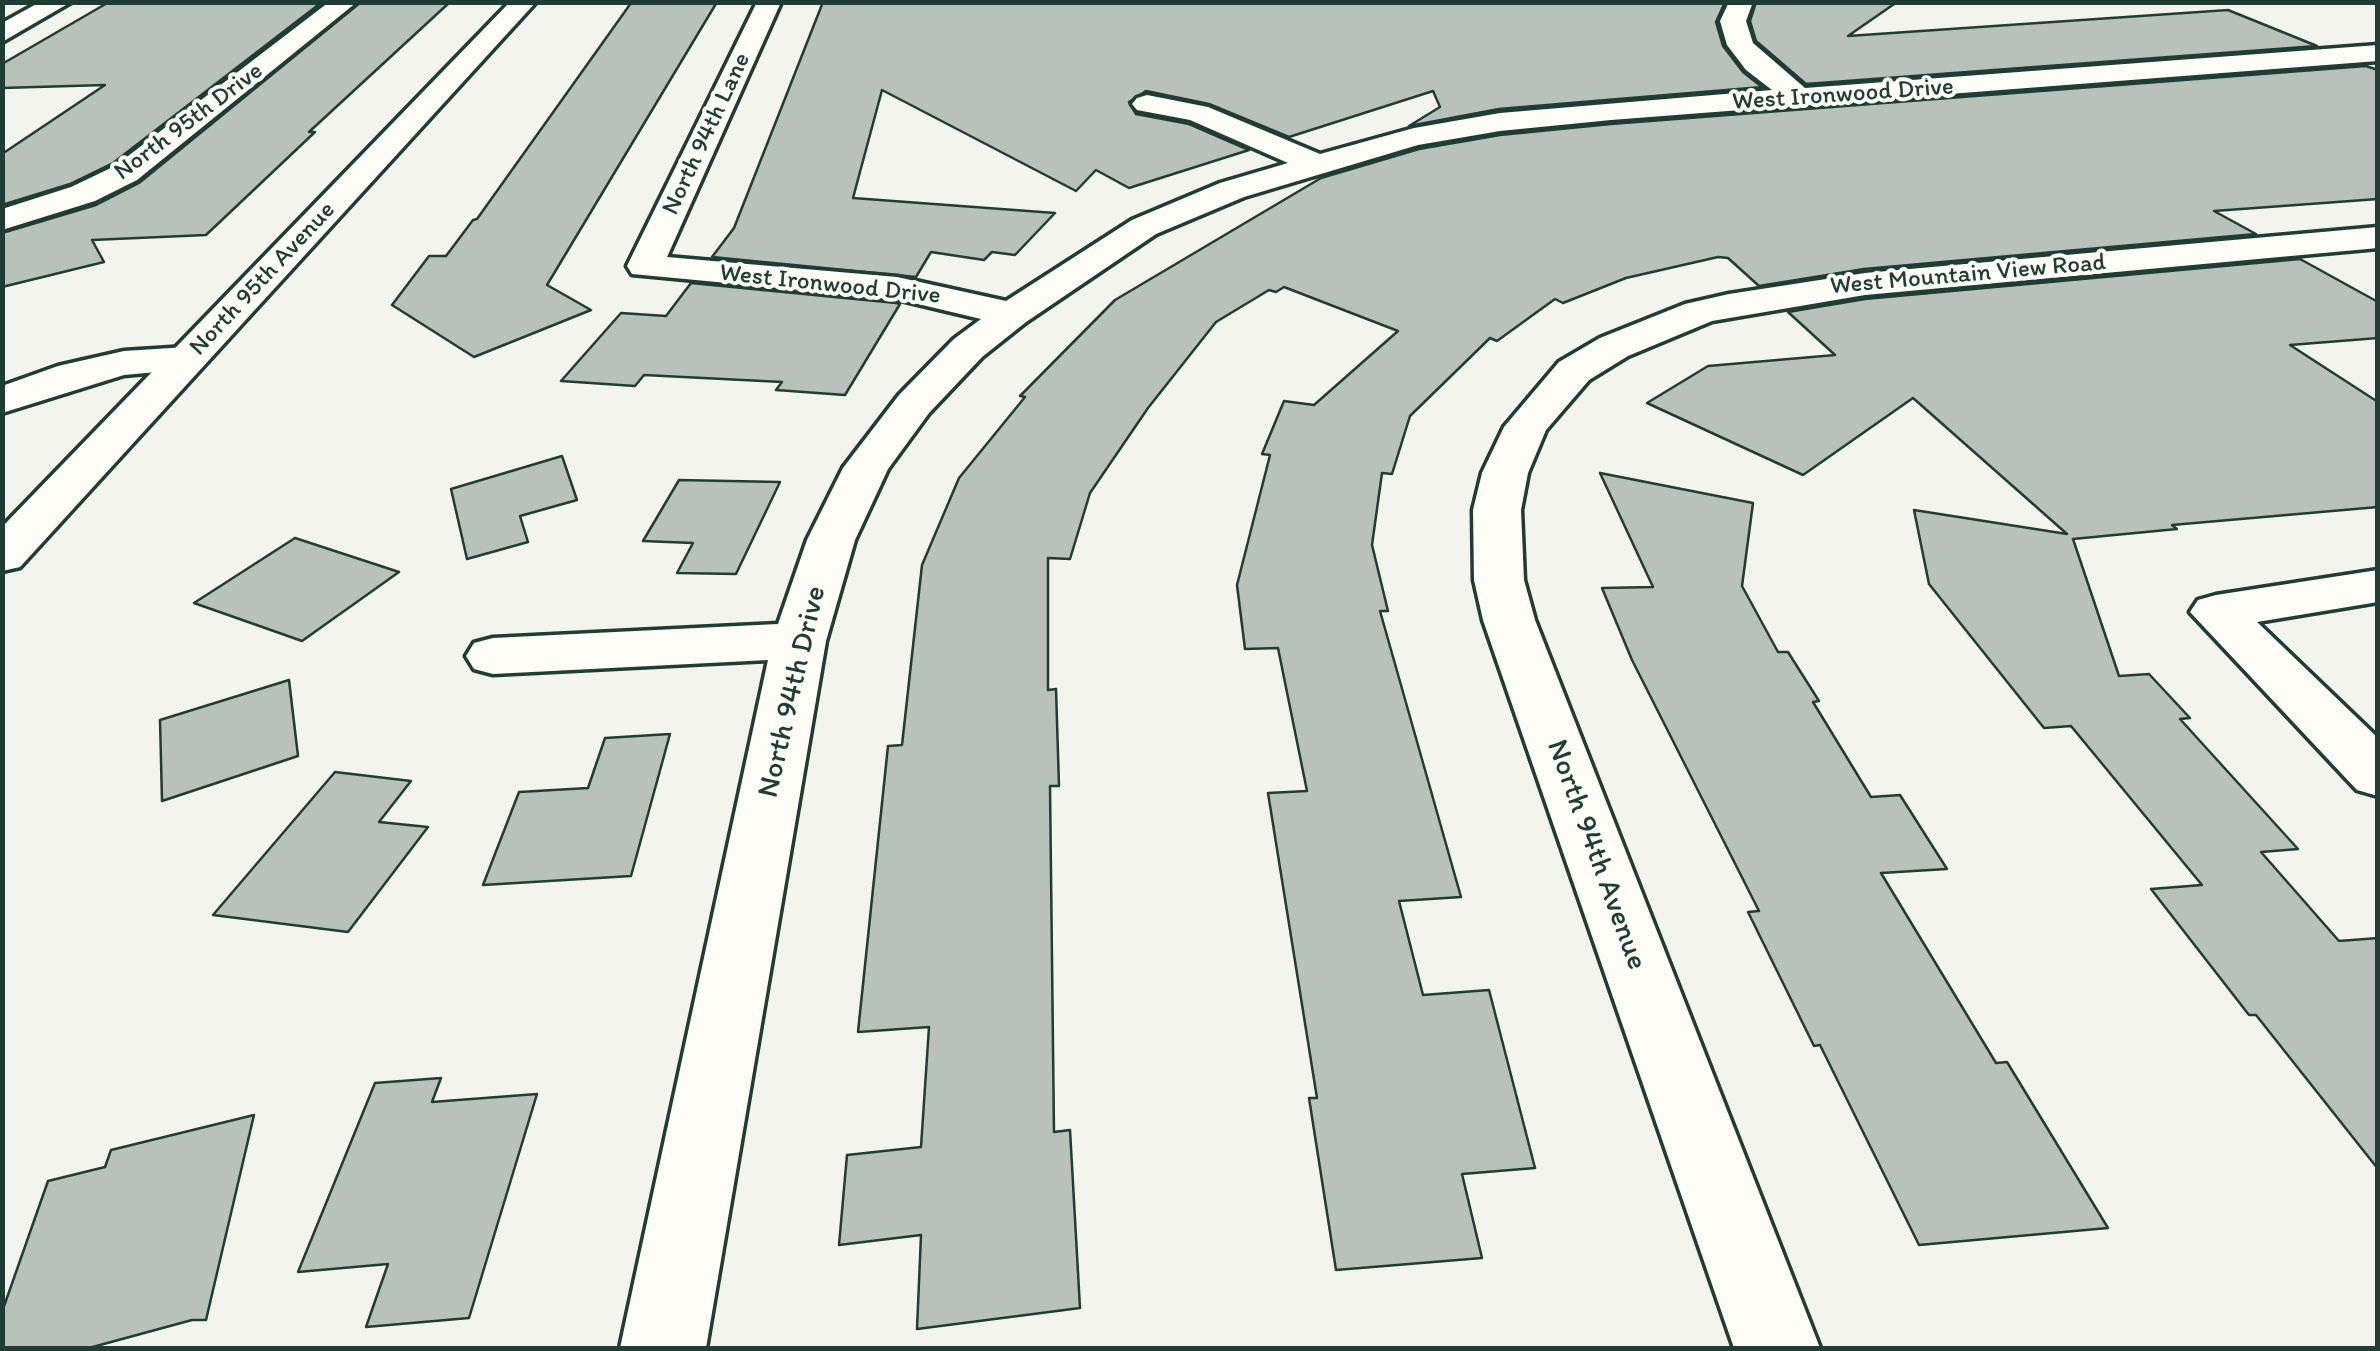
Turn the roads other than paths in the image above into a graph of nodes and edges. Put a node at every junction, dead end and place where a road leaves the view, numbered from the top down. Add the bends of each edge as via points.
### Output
1 (59, 2) edge
2 (345, 2) edge
3 (524, 2) edge
4 (769, 2) edge
5 (1742, 2) edge
6 (2, 34) edge
7 (2378, 53) edge
8 (1800, 98) junction
9 (1146, 104) dead end
10 (1314, 164) junction
11 (11, 217) edge
12 (2378, 237) edge
13 (645, 266) joint
14 (1012, 314) junction
15 (187, 359) junction
16 (1574, 370) joint
17 (2, 400) edge
18 (2, 556) edge
19 (2378, 586) edge
20 (798, 640) junction
21 (493, 656) dead end
22 (2378, 774) edge
23 (663, 1348) edge
24 (1777, 1348) edge

1 - 6 street
2 - 11 street, North 95th Drive via 126,173
3 - 15 street, North 95th Avenue
4 - 13 street, North 94th Lane
5 - 8 street via 1734,20 1740,44
7 - 8 street, West Ironwood Drive
8 - 10 street, West Ironwood Drive via 1500,122
9 - 10 street via 1198,113
10 - 14 street, North 94th Drive via 1144,226
12 - 16 street, West Mountain View Road via 1762,298 1638,334
13 - 14 street, West Ironwood Drive via 896,288
14 - 20 street, North 94th Drive via 927,390 866,468 831,540
15 - 17 street via 73,375
15 - 18 street, North 95th Avenue
16 - 24 street, North 94th Avenue via 1526,427 1505,473 1495,540 1499,580
19 - 22 street via 2216,612
20 - 21 street
20 - 23 street, North 94th Drive

